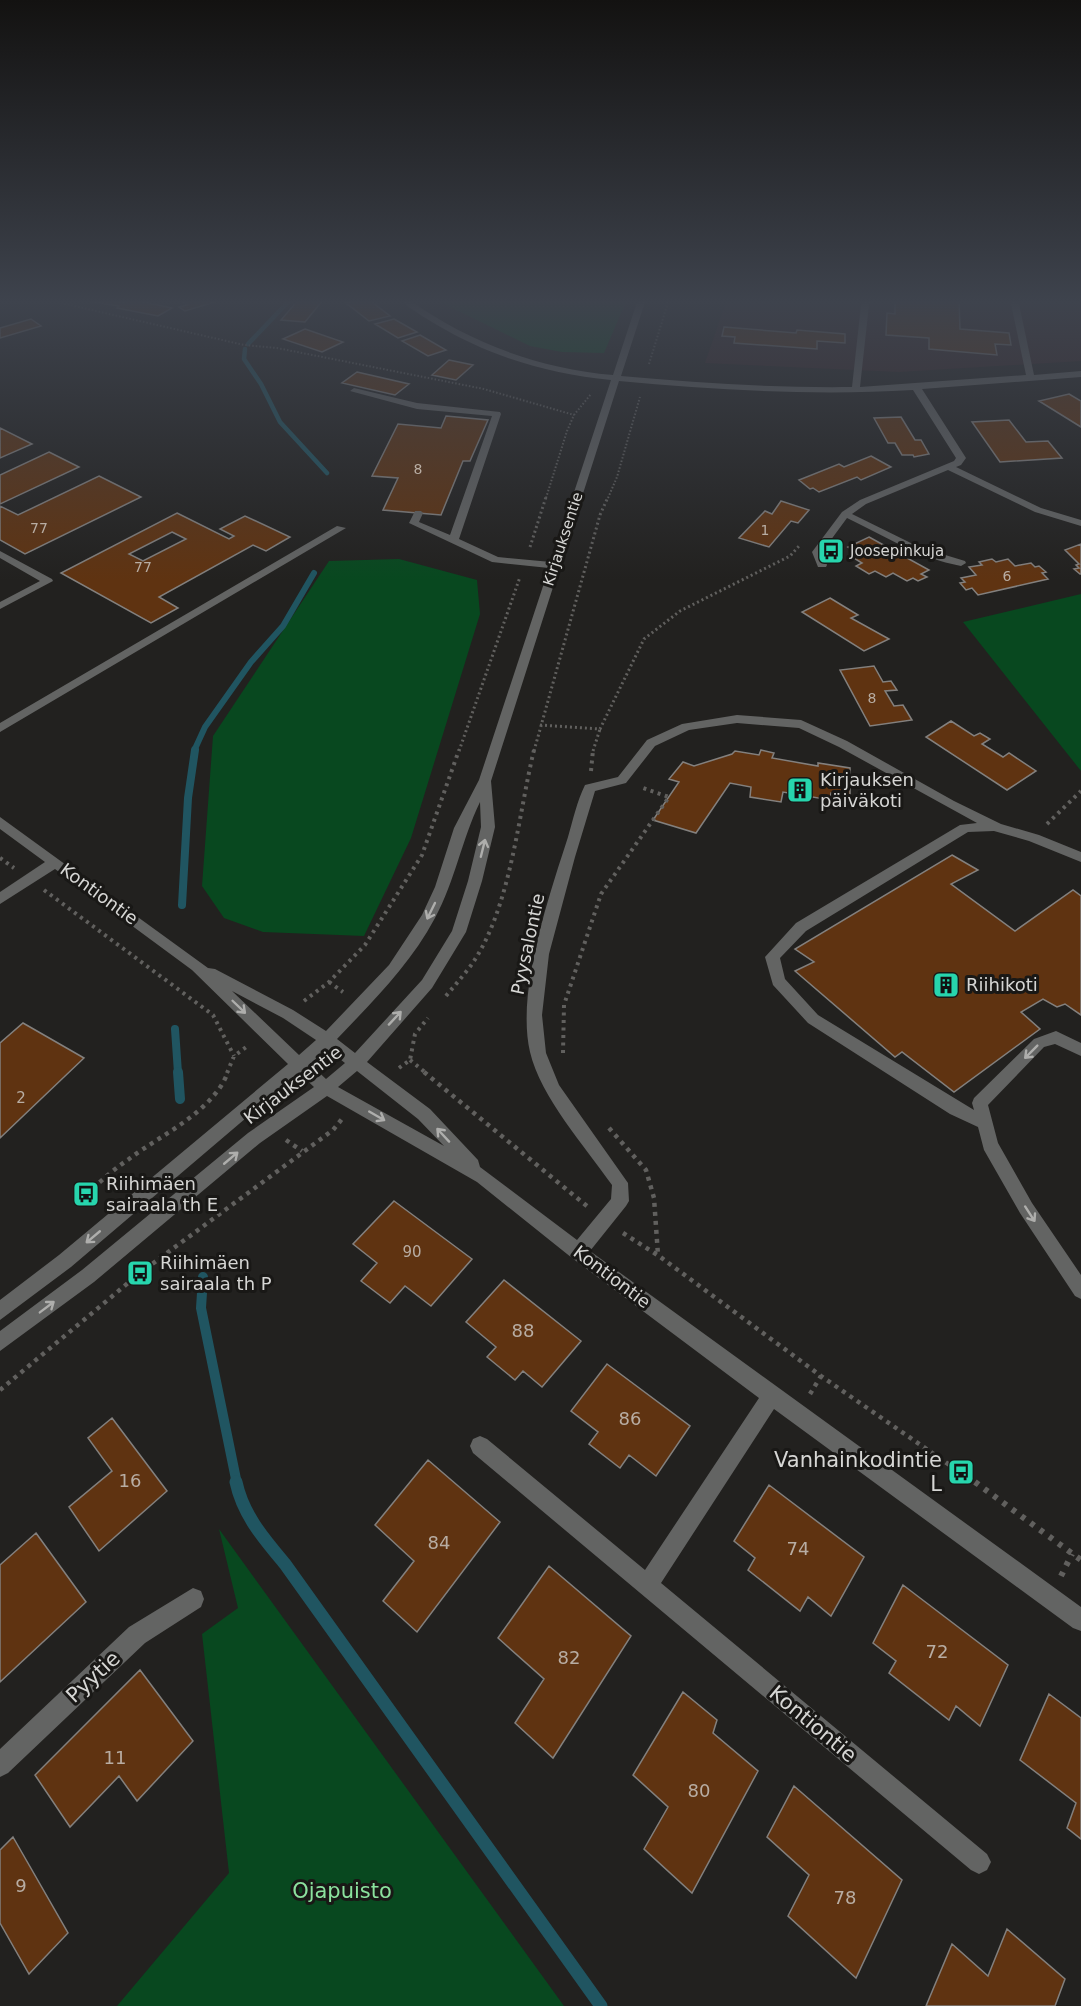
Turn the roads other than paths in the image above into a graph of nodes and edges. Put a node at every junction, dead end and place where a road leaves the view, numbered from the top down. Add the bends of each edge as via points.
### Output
1 (361, 393) edge
2 (611, 393) edge
3 (920, 393) edge
4 (949, 467) junction
5 (418, 513) dead end
6 (845, 514) junction
7 (1081, 523) edge
8 (341, 528) dead end
9 (453, 541) junction
10 (0, 554) edge
11 (961, 563) dead end
12 (554, 565) junction
13 (822, 565) dead end
14 (0, 606) edge
15 (0, 728) edge
16 (485, 780) junction
17 (0, 822) edge
18 (996, 827) junction
19 (1081, 857) edge
20 (55, 862) junction
21 (0, 899) edge
22 (197, 966) junction
23 (327, 1040) junction
24 (1081, 1050) edge
25 (357, 1062) junction
26 (297, 1063) junction
27 (326, 1088) junction
28 (985, 1123) junction
29 (483, 1177) junction
30 (578, 1252) junction
31 (1081, 1290) edge
32 (0, 1311) edge
33 (0, 1342) edge
34 (772, 1396) junction
35 (480, 1446) dead end
36 (646, 1586) junction
37 (193, 1599) dead end
38 (1081, 1620) edge
39 (0, 1765) edge
40 (979, 1862) dead end

1 - 9 street via 417,406 497,414
2 - 12 street, Kirjauksentie
3 - 4 street via 961,458
4 - 6 street via 863,502
4 - 7 street via 1038,510
5 - 9 street via 414,523
6 - 11 street via 922,553 941,561
6 - 13 street via 817,552
8 - 15 street
9 - 12 street via 496,560
10 - 14 street via 48,581
12 - 16 street, Kirjauksentie
16 -> 23 street, Kirjauksentie via 461,828 442,887 411,946
25 -> 16 street, Kirjauksentie via 427,984 459,932 488,827
17 - 20 street, Kontiontie
18 - 19 street
18 - 28 street via 965,828 801,927 772,957 778,981 813,1019 956,1109
18 - 30 street, Pyysalontie via 801,724 737,719 686,727 651,743 622,780 591,788 542,954 534,1015 538,1053 553,1089 620,1183 620,1201
20 - 21 street
20 - 22 street, Kontiontie
22 - 23 street, Kontiontie via 288,1014
22 -> 26 street, Kontiontie
23 - 25 street, Kontiontie
23 - 26 street, Kirjauksentie
24 -> 28 street via 1056,1037 1039,1043 980,1103
25 - 27 street, Kirjauksentie
29 -> 25 street, Kontiontie via 424,1114
26 - 27 street, Kontiontie
26 -> 32 street, Kirjauksentie
27 -> 29 street, Kontiontie
33 -> 27 street, Kirjauksentie via 88,1276 254,1138
28 -> 31 street via 990,1145 1026,1208
29 - 30 street, Kontiontie
30 - 34 street, Kontiontie
34 - 36 street
34 - 38 street, Kontiontie
35 - 36 street, Kontiontie
36 - 40 street, Kontiontie
37 - 39 street, Pyytie via 137,1635

